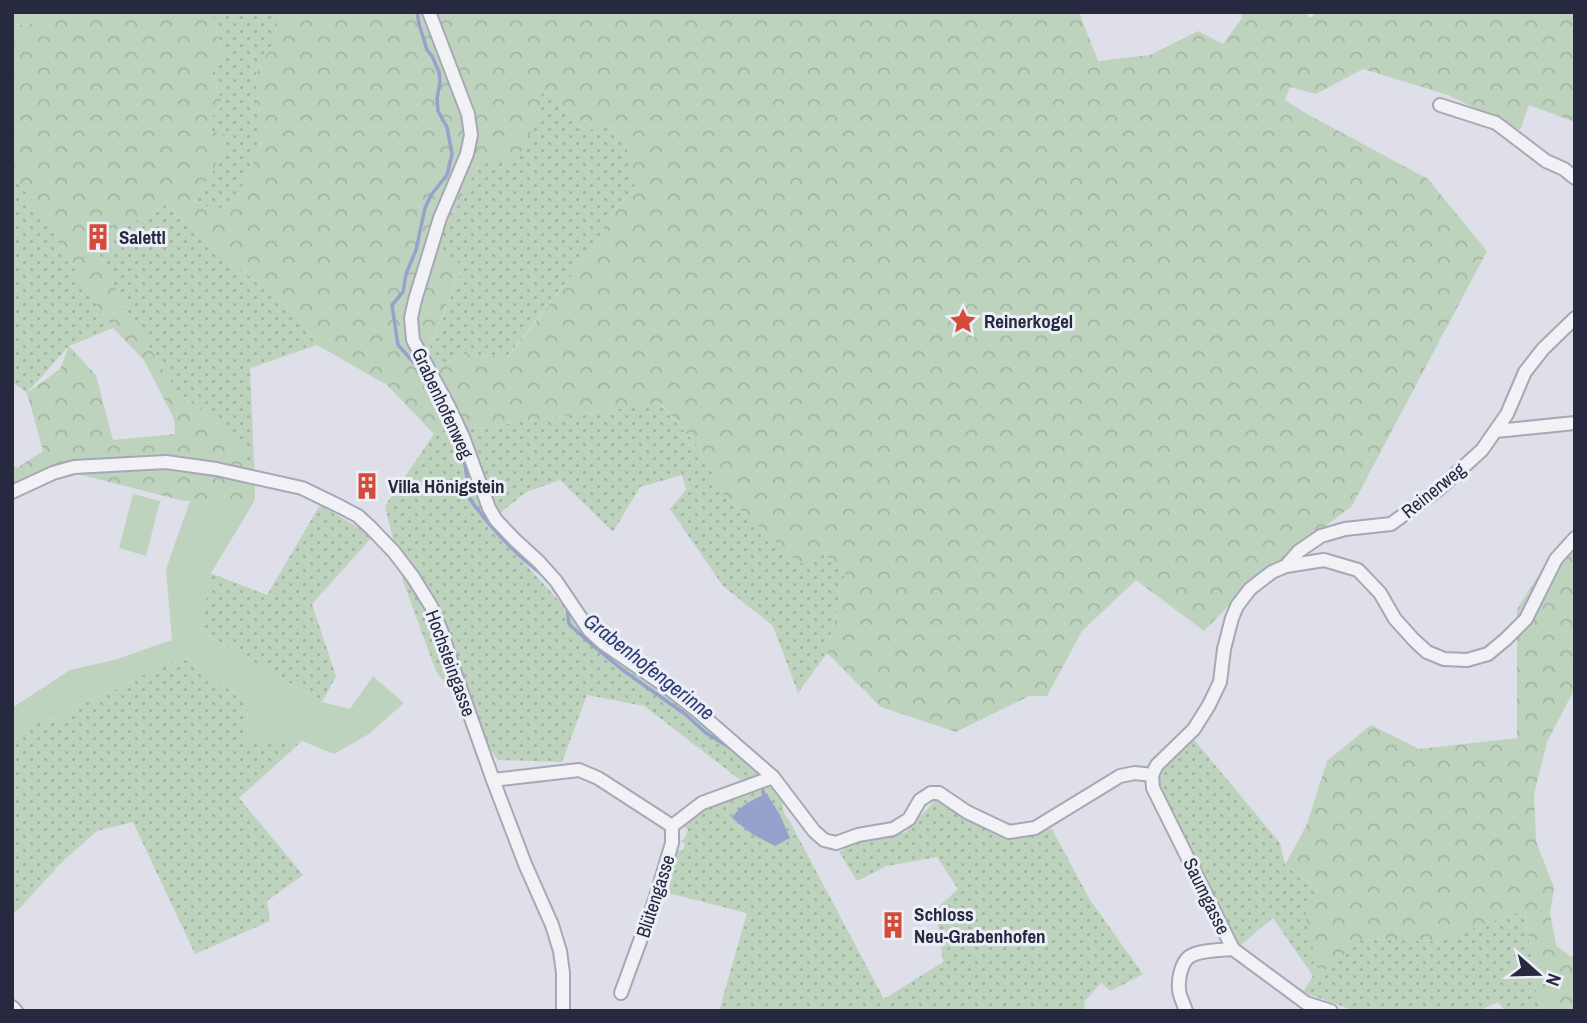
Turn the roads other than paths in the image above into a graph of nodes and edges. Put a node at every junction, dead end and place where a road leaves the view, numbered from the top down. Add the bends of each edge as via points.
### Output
1 (429, 12) edge
2 (1440, 105) dead end
3 (1575, 178) edge
4 (1575, 318) edge
5 (1575, 423) edge
6 (1496, 431) junction
7 (12, 492) edge
8 (1575, 538) edge
9 (1286, 566) junction
10 (1152, 775) junction
11 (773, 776) junction
12 (493, 780) junction
13 (672, 825) junction
14 (1233, 949) junction
15 (621, 993) dead end
16 (12, 1007) edge
17 (16, 1011) edge
18 (563, 1011) edge
19 (1186, 1011) edge
20 (1331, 1011) edge

1 - 11 street, Grabenhofenweg via 468,114 471,135 415,300 413,340 458,427 489,508 502,527 556,580 603,643 667,687
2 - 3 street via 1496,123
4 - 6 street, Reinerweg via 1542,349 1525,373
5 - 6 street
6 - 9 street, Reinerweg via 1439,489 1391,524 1321,536
7 - 12 street, Hochsteingasse via 74,467 166,462 302,488 358,516 394,552 430,606
8 - 9 street via 1556,559 1526,619 1488,654 1467,660 1444,659 1427,652 1358,570 1324,560
9 - 10 street via 1250,589 1237,606 1220,682 1209,705 1194,730
10 - 11 street, Grabenhofenweg via 1120,776 1034,828 1009,832 939,793 931,793 920,800 909,819 893,829 836,843 814,831
10 - 14 street, Saumgasse via 1153,788
11 - 13 street via 702,803
12 - 13 street via 579,770
12 - 18 street, Hochsteingasse via 552,925 563,973
13 - 15 street, Blütengasse via 662,877
14 - 19 street via 1189,956 1179,989
14 - 20 street, Saumgasse via 1306,1003
16 - 17 street

